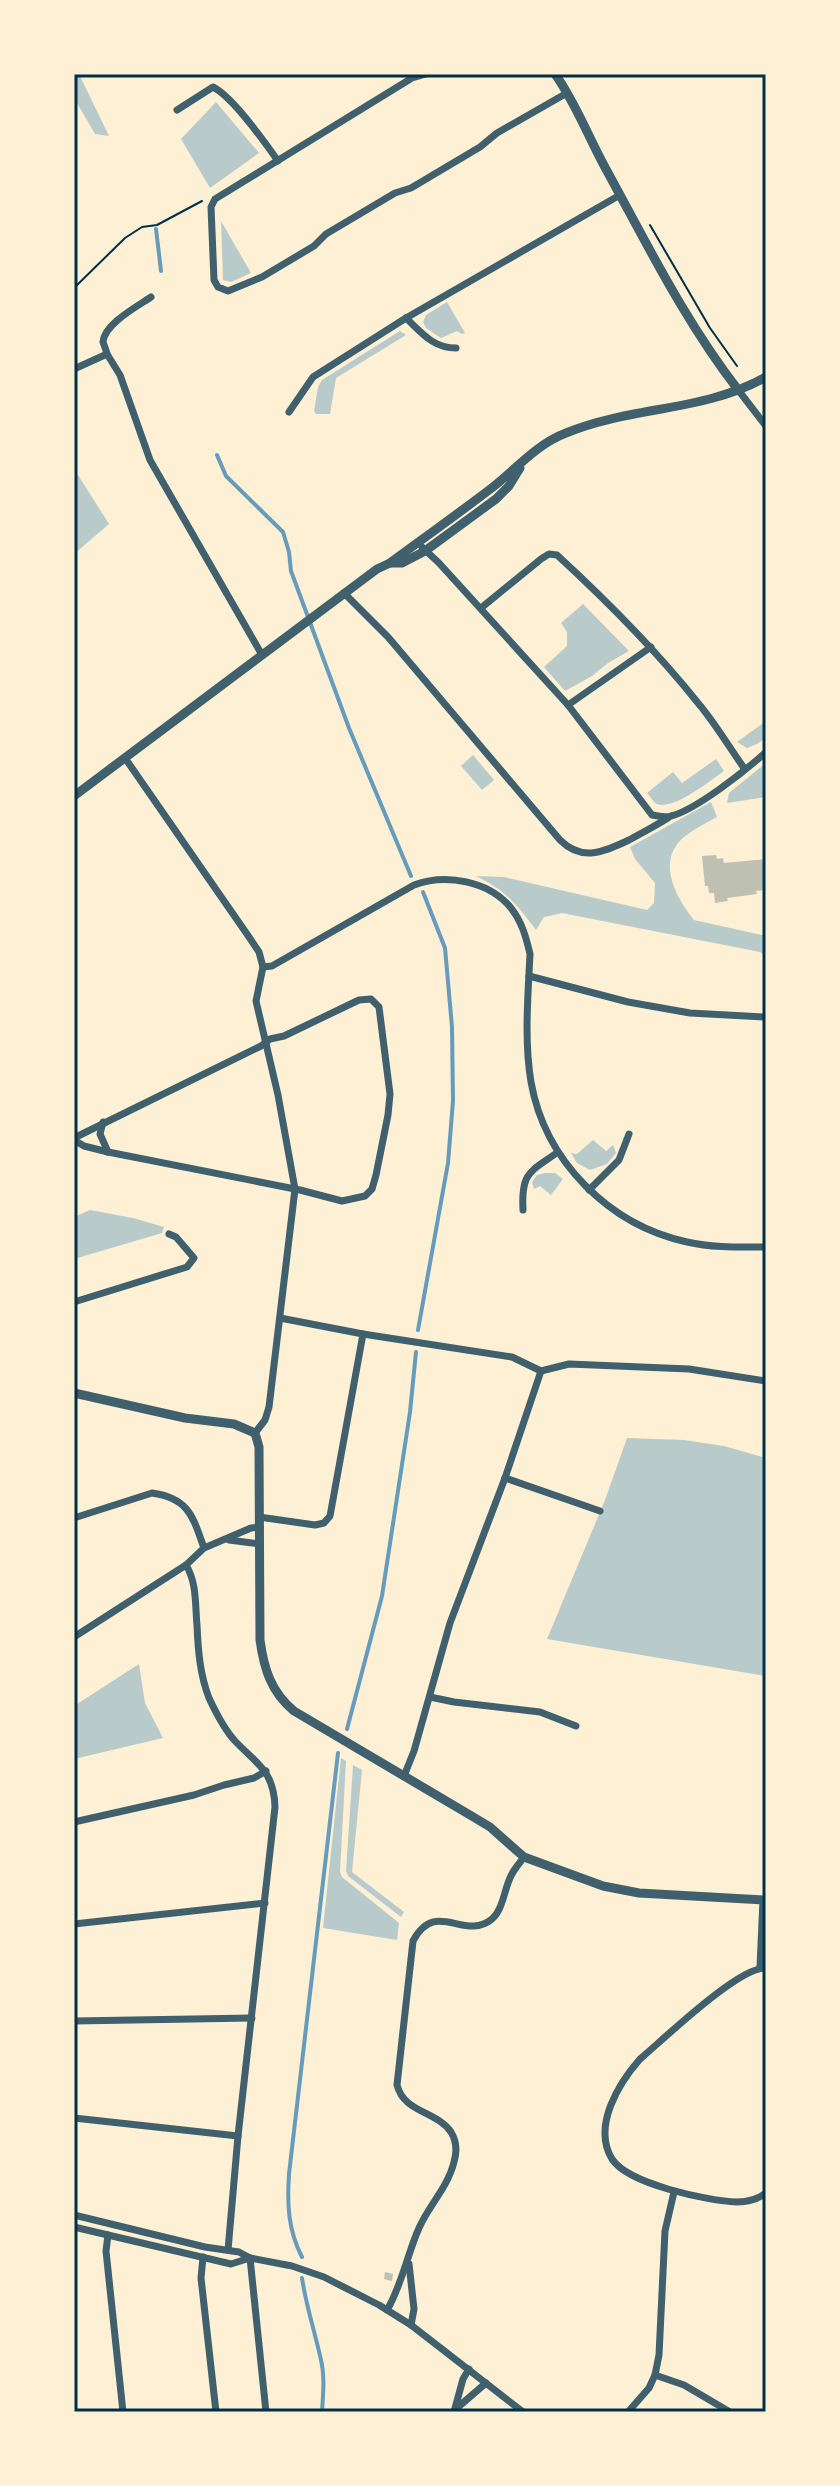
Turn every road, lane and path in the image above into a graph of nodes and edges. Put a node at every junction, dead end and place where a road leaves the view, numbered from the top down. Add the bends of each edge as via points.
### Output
1 (426, 74) edge
2 (555, 74) edge
3 (567, 93) junction
4 (177, 110) dead end
5 (278, 161) junction
6 (620, 195) junction
7 (215, 199) junction
8 (645, 215) dead end
9 (74, 288) edge
10 (151, 297) dead end
11 (406, 318) junction
12 (456, 348) dead end
13 (107, 354) junction
14 (74, 369) edge
15 (726, 374) junction
16 (766, 377) edge
17 (739, 391) junction
18 (289, 412) dead end
19 (766, 426) edge
20 (523, 461) junction
21 (417, 543) junction
22 (425, 551) junction
23 (390, 563) junction
24 (344, 593) junction
25 (481, 608) junction
26 (651, 647) junction
27 (262, 655) junction
28 (568, 705) junction
29 (766, 752) edge
30 (125, 758) junction
31 (744, 768) junction
32 (74, 796) edge
33 (668, 818) junction
34 (263, 967) junction
35 (529, 976) junction
36 (766, 1017) edge
37 (265, 1043) junction
38 (103, 1122) junction
39 (629, 1134) dead end
40 (74, 1139) edge
41 (108, 1152) junction
42 (558, 1152) junction
43 (295, 1189) junction
44 (589, 1190) junction
45 (523, 1210) dead end
46 (169, 1234) dead end
47 (766, 1247) edge
48 (74, 1302) edge
49 (280, 1318) junction
50 (363, 1334) junction
51 (541, 1371) junction
52 (766, 1381) edge
53 (74, 1393) edge
54 (255, 1433) junction
55 (505, 1478) junction
56 (600, 1511) dead end
57 (74, 1518) edge
58 (260, 1522) junction
59 (227, 1539) junction
60 (260, 1544) junction
61 (204, 1548) junction
62 (186, 1565) junction
63 (74, 1637) edge
64 (430, 1697) junction
65 (576, 1726) dead end
66 (266, 1771) junction
67 (404, 1776) junction
68 (74, 1822) edge
69 (524, 1857) junction
70 (765, 1900) edge
71 (265, 1903) junction
72 (74, 1924) edge
73 (763, 1968) edge
74 (252, 2018) junction
75 (74, 2021) edge
76 (74, 2118) edge
77 (238, 2136) junction
78 (674, 2192) junction
79 (766, 2193) edge
80 (74, 2215) edge
81 (74, 2227) edge
82 (108, 2235) junction
83 (205, 2247) junction
84 (228, 2250) junction
85 (202, 2258) junction
86 (250, 2258) junction
87 (409, 2258) junction
88 (387, 2310) junction
89 (411, 2325) junction
90 (469, 2369) junction
91 (655, 2375) junction
92 (486, 2383) junction
93 (455, 2410) edge
94 (123, 2412) edge
95 (216, 2412) edge
96 (266, 2412) edge
97 (523, 2412) edge
98 (628, 2412) edge
99 (730, 2412) edge

1 - 5 street
2 - 3 street
3 - 6 street
3 - 7 street via 262,277 228,291 214,280
4 - 5 street via 213,87 257,131
5 - 7 street
6 - 11 street
6 - 15 street via 694,328
7 - 9 path via 142,227
8 - 15 path via 737,366
10 - 13 street via 107,331
11 - 12 street via 433,344
11 - 18 street via 313,377
13 - 14 street
13 - 27 street via 120,375 150,460
15 - 17 street
16 - 17 street
17 - 19 street
17 - 20 street via 574,430
20 - 21 street
20 - 22 street via 496,499
21 - 22 street
21 - 23 street
22 - 23 street
22 - 25 street
23 - 24 street
24 - 27 street
24 - 33 street via 572,850 602,853
25 - 26 street via 541,559 557,555
25 - 28 street
26 - 28 street
26 - 31 street
27 - 30 street
28 - 33 street via 652,815
29 - 31 street
30 - 32 street
30 - 34 street via 259,952
31 - 33 street
34 - 35 street via 414,885 436,879 468,882 502,898 526,937
34 - 37 street via 256,1001
35 - 36 street via 690,1013
35 - 42 street via 531,1080
37 - 38 street
37 - 43 street
37 - 43 street via 359,1000 371,999 379,1007 390,1094 372,1189 342,1201
38 - 40 street
38 - 41 street via 100,1134
39 - 44 street via 619,1160
40 - 41 street
41 - 43 street
42 - 44 street
42 - 45 street via 529,1173 522,1186
43 - 49 street
44 - 47 street via 615,1211 664,1236 712,1246
46 - 48 street via 194,1258 187,1267
49 - 50 street
49 - 54 street via 267,1415
50 - 51 street via 512,1357
50 - 58 street via 330,1516 315,1525
51 - 52 street via 569,1364 674,1368
51 - 55 street
53 - 54 street via 234,1424
54 - 58 street
55 - 56 street
55 - 64 street via 450,1623
57 - 61 street via 162,1494 191,1514
58 - 59 street
58 - 60 street
59 - 60 street
59 - 61 street
60 - 67 street via 260,1640 268,1677 279,1696 294,1711
61 - 62 street
62 - 63 street
62 - 66 street via 193,1576 208,1695 229,1733
64 - 65 street via 540,1712
64 - 67 street
66 - 68 street via 194,1795
66 - 71 street via 275,1807
67 - 69 street via 490,1827
69 - 70 street via 620,1890
69 - 87 street via 492,1918 476,1926 428,1923 413,1941 397,2085 405,2101 451,2131 457,2148 451,2172 418,2230
70 - 73 street
71 - 72 street
71 - 74 street
73 - 78 street via 737,1979 640,2059 612,2101 606,2136 614,2161
74 - 75 street
74 - 77 street
76 - 77 street
77 - 84 street
78 - 79 street via 737,2202
78 - 91 street via 665,2231
80 - 83 street
81 - 82 street
82 - 85 street
82 - 94 street
83 - 84 street
83 - 85 street
84 - 86 street
85 - 86 street via 231,2264
85 - 95 street
86 - 88 street via 309,2271
86 - 96 street
87 - 88 street
87 - 89 street
88 - 89 street
89 - 90 street
90 - 92 street
90 - 93 street
91 - 98 street
91 - 99 street
92 - 93 street
92 - 97 street

